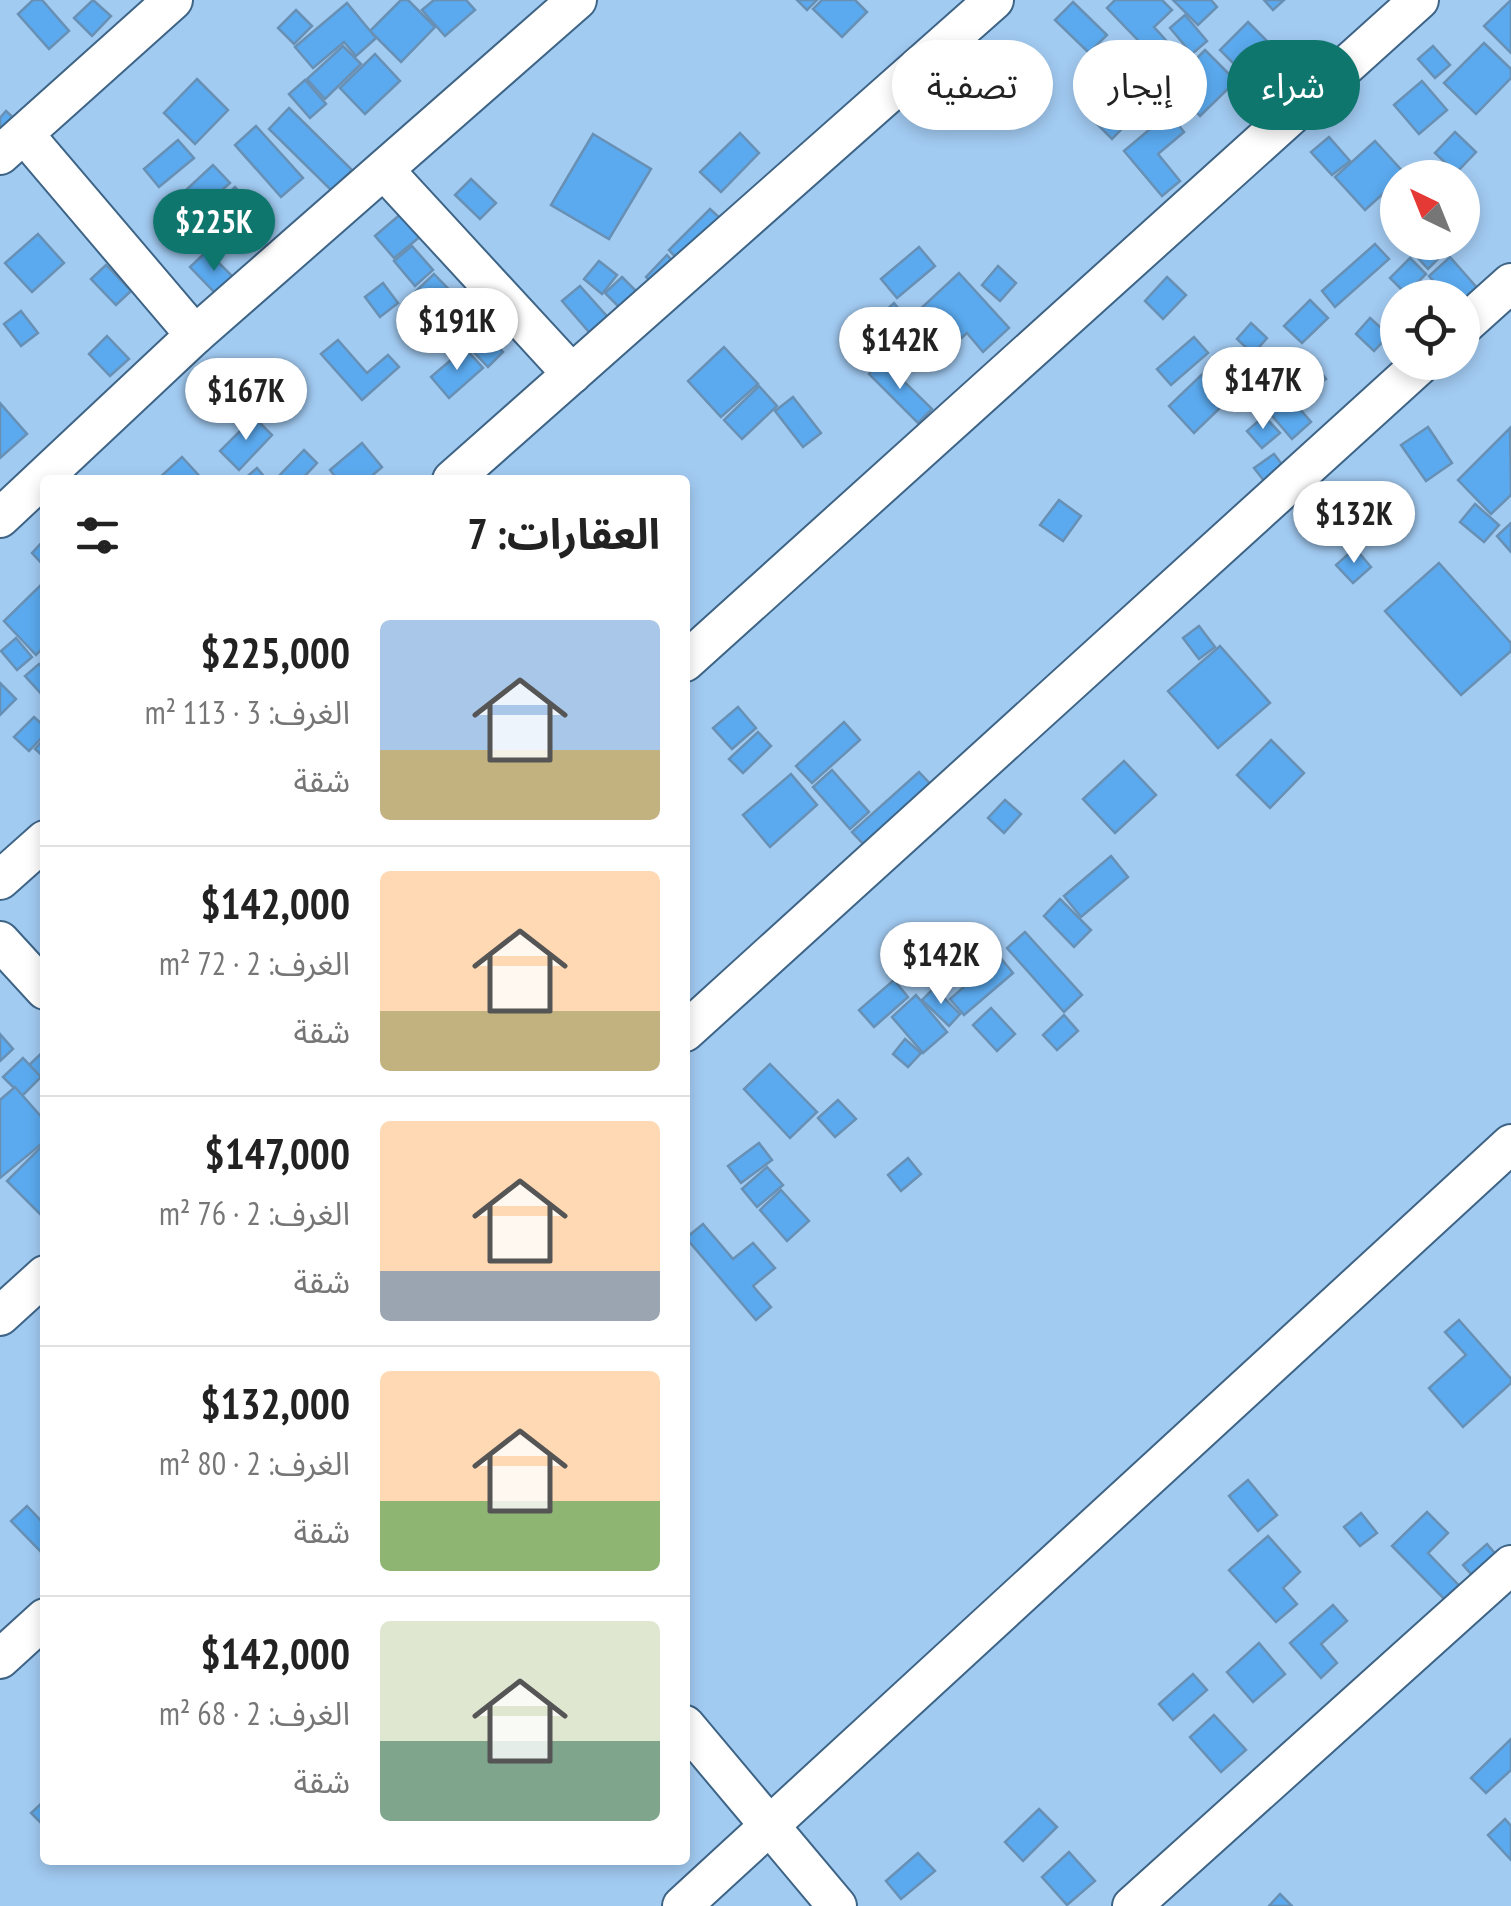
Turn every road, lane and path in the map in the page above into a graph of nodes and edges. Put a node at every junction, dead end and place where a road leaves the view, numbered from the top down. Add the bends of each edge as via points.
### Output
1 (173, 0) edge
2 (577, 0) edge
3 (994, 0) edge
4 (1419, 0) edge
5 (12, 144) edge
6 (384, 170) junction
7 (1511, 283) edge
8 (1480, 311) edge
9 (195, 334) junction
10 (572, 374) junction
11 (1404, 380) edge
12 (46, 475) edge
13 (458, 475) edge
14 (40, 480) edge
15 (0, 518) edge
16 (690, 657) edge
17 (40, 844) edge
18 (0, 880) edge
19 (0, 941) edge
20 (40, 985) edge
21 (690, 1027) edge
22 (1511, 1144) edge
23 (40, 1280) edge
24 (0, 1316) edge
25 (1511, 1565) edge
26 (40, 1623) edge
27 (0, 1660) edge
28 (690, 1731) edge
29 (769, 1826) junction
30 (682, 1906) edge
31 (837, 1906) edge
32 (1132, 1906) edge

1 - 5 street
2 - 6 street
3 - 10 street
4 - 16 street
5 - 9 street
6 - 9 street
6 - 10 street
7 - 8 street
9 - 12 street
10 - 13 street
11 - 21 street
14 - 15 street
17 - 18 street
19 - 20 street
22 - 29 street
23 - 24 street
25 - 32 street
26 - 27 street
28 - 29 street
29 - 30 street
29 - 31 street

